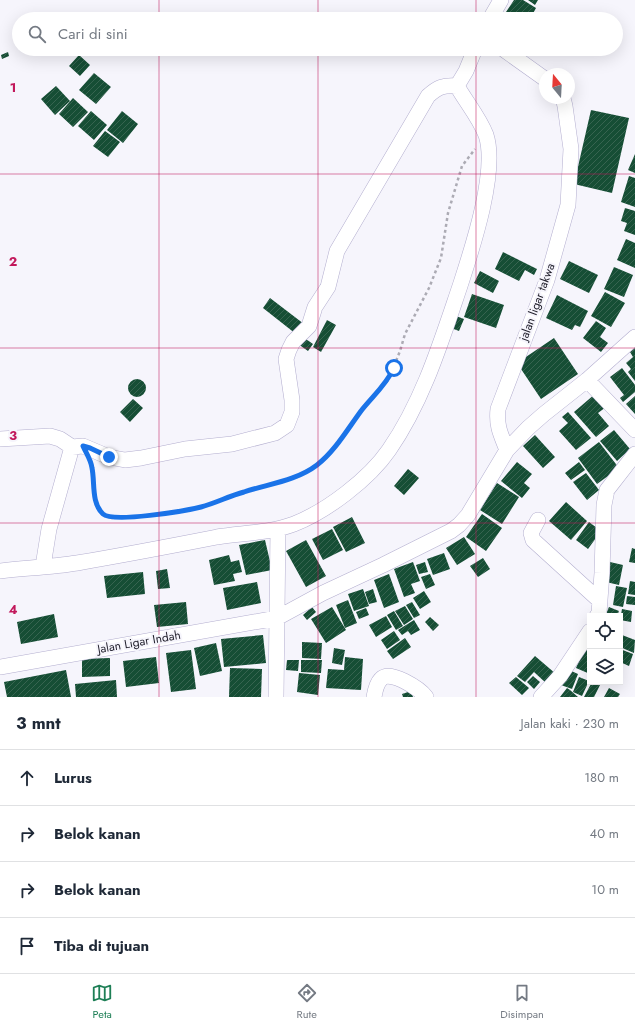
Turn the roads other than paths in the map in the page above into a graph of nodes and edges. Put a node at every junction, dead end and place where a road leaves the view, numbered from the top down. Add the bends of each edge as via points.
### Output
1 (501, 0) edge
2 (494, 12) edge
3 (472, 56) edge
4 (513, 56) edge
5 (539, 75) edge
6 (457, 86) junction
7 (564, 104) edge
8 (635, 337) edge
9 (587, 380) junction
10 (635, 430) edge
11 (0, 439) edge
12 (77, 446) junction
13 (507, 450) junction
14 (635, 454) edge
15 (538, 520) dead end
16 (278, 529) junction
17 (43, 566) junction
18 (0, 571) edge
19 (600, 600) junction
20 (598, 613) edge
21 (277, 618) junction
22 (587, 636) edge
23 (0, 667) edge
24 (276, 697) edge
25 (374, 697) edge
26 (426, 697) edge
27 (541, 697) edge

1 - 2 street
3 - 6 street
4 - 5 street
6 - 12 street via 446,85 428,96 337,251 328,287 315,307 309,326 294,342 286,360 292,400 292,412 287,425 275,433 232,444 185,449 125,460
6 - 16 street via 479,121 490,149 476,236 431,368 410,416 376,466 343,496 306,519
7 - 13 street, jalan ligar takwa via 571,149 568,205 547,280 498,409 496,420
8 - 9 street, Jalan Ligar Indah
9 - 10 street
9 - 13 street, Jalan Ligar Indah via 528,428
11 - 12 street via 50,436
12 - 17 street via 49,529
13 - 21 street, Jalan Ligar Indah via 468,515 451,531 322,593
14 - 19 street via 607,490 604,505
15 - 19 street via 531,533 533,540
16 - 17 street
16 - 21 street
17 - 18 street
19 - 20 street
21 - 23 street, Jalan Ligar Indah
21 - 24 street
22 - 27 street via 560,676
25 - 26 street via 380,679 385,676 394,677 416,687

